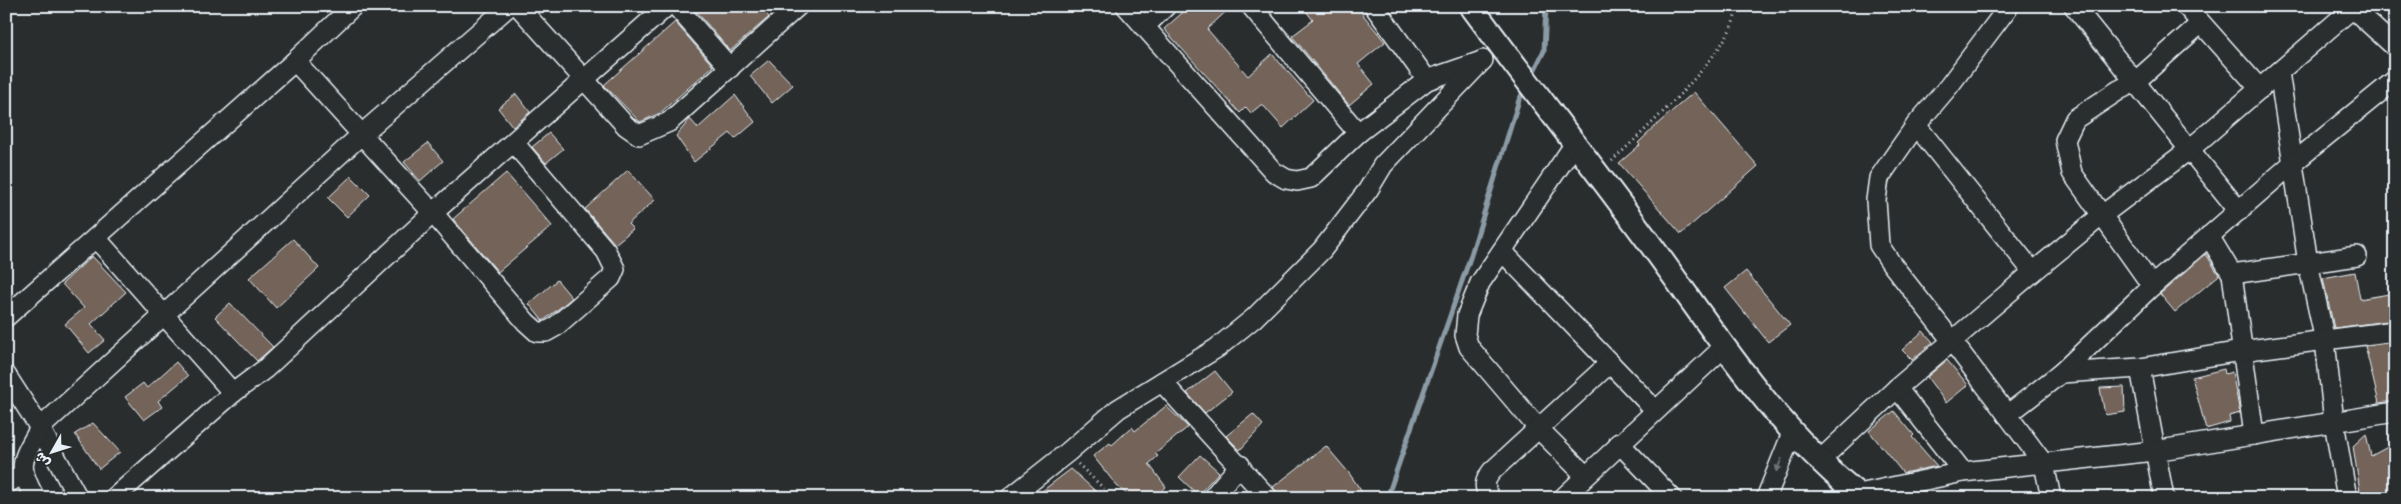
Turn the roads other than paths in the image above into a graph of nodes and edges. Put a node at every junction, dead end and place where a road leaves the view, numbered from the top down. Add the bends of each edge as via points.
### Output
1 (353, 6) edge
2 (509, 6) edge
3 (518, 6) edge
4 (667, 6) edge
5 (676, 6) edge
6 (798, 6) edge
7 (1126, 6) edge
8 (1166, 6) edge
9 (1250, 6) edge
10 (1374, 6) edge
11 (1471, 6) edge
12 (2009, 6) edge
13 (2074, 6) edge
14 (2186, 6) edge
15 (2352, 7) edge
16 (2201, 23) junction
17 (1144, 27) junction
18 (2395, 47) edge
19 (1502, 48) junction
20 (1483, 60) junction
21 (295, 61) junction
22 (730, 68) junction
23 (2279, 72) junction
24 (585, 80) junction
25 (1426, 80) junction
26 (2395, 80) edge
27 (2135, 82) junction
28 (2260, 89) junction
29 (1916, 125) junction
30 (1358, 133) junction
31 (362, 134) junction
32 (1576, 142) junction
33 (514, 143) junction
34 (2190, 148) junction
35 (2293, 163) junction
36 (2239, 211) junction
37 (434, 213) junction
38 (2102, 216) junction
39 (2209, 236) junction
40 (96, 238) junction
41 (1502, 251) junction
42 (2357, 256) dead end
43 (2308, 263) junction
44 (2033, 272) junction
45 (2232, 274) junction
46 (2152, 286) junction
47 (163, 314) junction
48 (6, 317) edge
49 (2395, 331) edge
50 (1952, 341) junction
51 (2325, 341) junction
52 (1725, 346) junction
53 (2241, 352) junction
54 (1610, 363) junction
55 (2140, 368) junction
56 (2061, 373) junction
57 (6, 375) edge
58 (1162, 382) junction
59 (1897, 388) junction
60 (233, 393) junction
61 (1655, 410) junction
62 (2395, 412) edge
63 (2007, 415) junction
64 (2334, 422) junction
65 (1537, 427) junction
66 (40, 428) junction
67 (1792, 433) junction
68 (2254, 435) junction
69 (1619, 443) junction
70 (2154, 451) junction
71 (1819, 461) junction
72 (1240, 464) junction
73 (2044, 464) junction
74 (1963, 472) junction
75 (23, 474) junction
76 (1586, 476) junction
77 (6, 484) edge
78 (1853, 496) edge
79 (1668, 497) edge
80 (35, 498) edge
81 (78, 498) edge
82 (114, 498) edge
83 (1010, 498) edge
84 (1212, 498) edge
85 (1268, 498) edge
86 (1490, 498) edge
87 (1563, 498) edge
88 (1766, 498) edge
89 (2052, 498) edge
90 (2164, 498) edge
91 (2347, 498) edge

1 - 21 street
2 - 31 street
3 - 24 street
4 - 24 street
5 - 22 street
6 - 22 street
7 - 17 street
8 - 17 street
9 - 30 street
10 - 25 street
11 - 19 street
12 - 29 street
13 - 27 street
14 - 16 street
15 - 18 street
15 - 23 street
16 - 27 street
16 - 28 street
17 - 30 street via 1274,172 1286,180 1311,178
19 - 20 street
19 - 32 street
20 - 25 street
20 - 58 street via 1383,165 1322,250 1291,282 1217,348
21 - 31 street
21 - 40 street
22 - 24 street via 669,122 639,135 626,126
23 - 28 street
23 - 35 street
24 - 33 street
25 - 30 street
26 - 35 street
27 - 34 street
27 - 38 street via 2076,119 2065,140 2072,173
28 - 34 street
29 - 44 street
29 - 50 street via 1880,178 1876,200 1879,244
31 - 37 street
31 - 47 street
32 - 41 street
32 - 52 street
33 - 37 street
33 - 37 street via 606,251 615,269 611,278 555,327 537,332
34 - 36 street
34 - 38 street
35 - 36 street
35 - 43 street
36 - 39 street
37 - 60 street via 265,369
38 - 44 street
38 - 46 street
39 - 45 street
39 - 46 street
40 - 47 street
40 - 48 street
41 - 54 street
41 - 65 street via 1480,283 1467,316 1465,335 1469,347
42 - 43 street
43 - 45 street
43 - 51 street
44 - 50 street
45 - 53 street
46 - 56 street
47 - 60 street
47 - 66 street
49 - 51 street
50 - 59 street
50 - 63 street
51 - 53 street
51 - 64 street
52 - 61 street
52 - 67 street
53 - 55 street
53 - 68 street
54 - 61 street
54 - 65 street
55 - 56 street
55 - 70 street
56 - 63 street
57 - 66 street
58 - 72 street
58 - 83 street via 1118,409
59 - 71 street
59 - 74 street
60 - 82 street
61 - 69 street
62 - 64 street
63 - 73 street
64 - 68 street
64 - 91 street
65 - 76 street
65 - 86 street via 1485,480 1485,490
66 - 75 street via 22,463
66 - 81 street
67 - 71 street
67 -> 88 street
68 - 70 street
69 - 76 street
69 - 79 street
70 - 73 street
70 - 90 street
71 - 78 street
72 - 84 street
72 - 85 street
73 - 74 street
73 - 89 street
74 - 78 street
75 - 77 street
75 - 80 street
76 - 87 street

